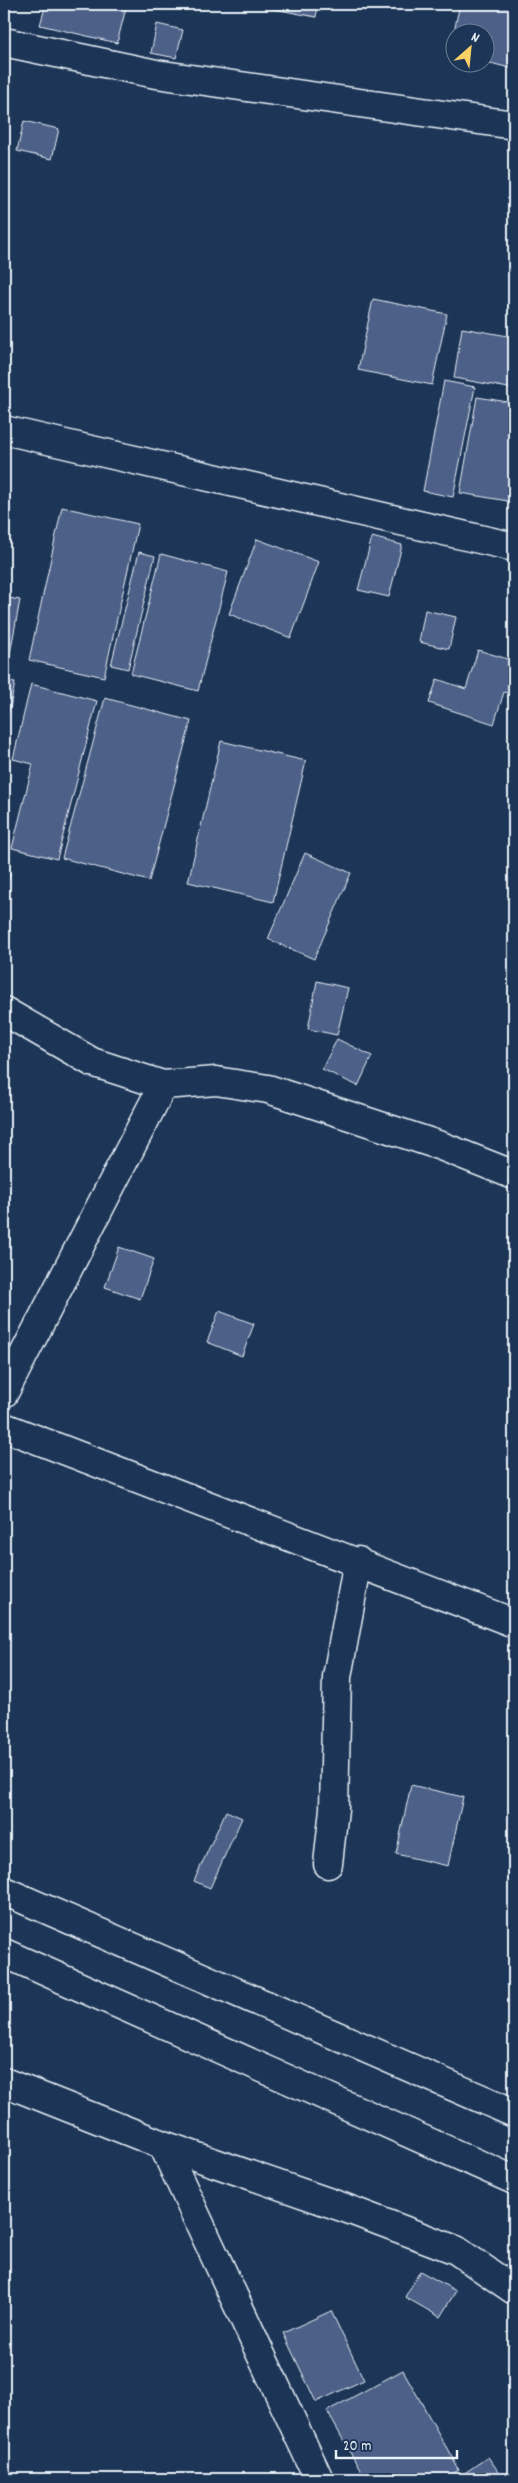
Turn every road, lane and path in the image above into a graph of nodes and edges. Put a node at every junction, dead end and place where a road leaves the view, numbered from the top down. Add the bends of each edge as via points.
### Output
1 (4, 42) edge
2 (514, 125) edge
3 (4, 430) edge
4 (514, 547) edge
5 (4, 1012) edge
6 (163, 1086) junction
7 (514, 1175) edge
8 (4, 1393) edge
9 (4, 1427) edge
10 (358, 1561) junction
11 (514, 1623) edge
12 (328, 1864) dead end
13 (4, 1891) edge
14 (4, 1953) edge
15 (4, 2082) edge
16 (514, 2113) edge
17 (163, 2145) junction
18 (514, 2180) edge
19 (514, 2290) edge
20 (319, 2479) edge

1 - 2 main road via 156,74
3 - 4 main road
5 - 6 main road via 92,1062
6 - 7 main road via 216,1081 268,1089 441,1146
6 - 8 main road
9 - 10 main road
10 - 11 main road
10 - 12 main road via 337,1677 334,1809
13 - 16 main road
14 - 18 main road
15 - 17 main road
17 - 19 main road via 456,2250
17 - 20 main road

